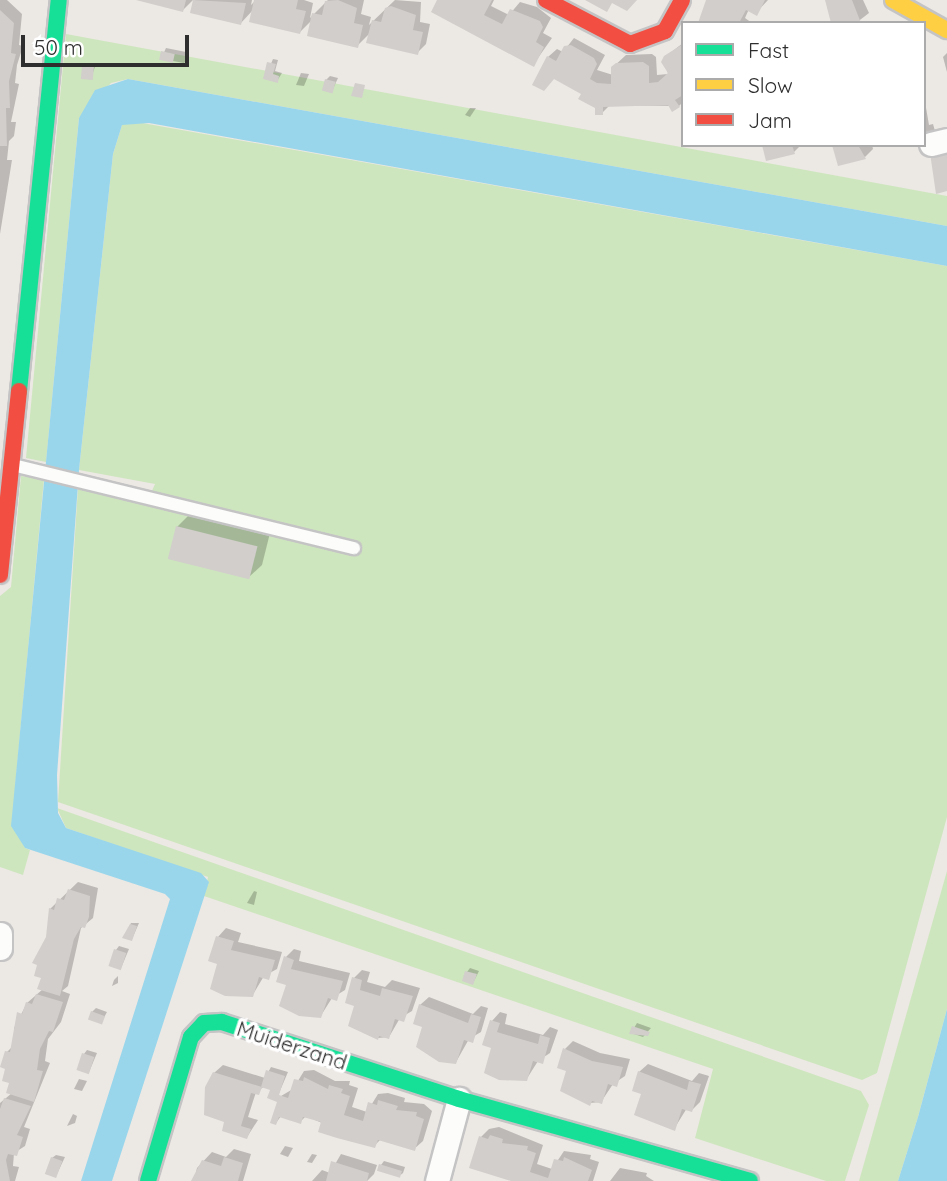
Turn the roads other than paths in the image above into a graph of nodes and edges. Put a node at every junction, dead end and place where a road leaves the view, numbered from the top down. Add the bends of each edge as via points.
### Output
1 (59, 0) edge
2 (546, 0) edge
3 (681, 0) edge
4 (893, 0) edge
5 (922, 20) edge
6 (926, 22) edge
7 (947, 30) edge
8 (12, 465) junction
9 (354, 548) dead end
10 (0, 575) edge
11 (0, 934) edge
12 (0, 948) edge
13 (459, 1099) junction
14 (148, 1181) edge
15 (438, 1181) edge
16 (750, 1181) edge

1 - 8 street
2 - 3 street via 630,44 665,31
4 - 5 street
6 - 7 street
8 - 9 lane
8 - 10 street
11 - 12 street
13 - 14 street, Muiderzand via 222,1022 204,1023 191,1037
13 - 15 street
13 - 16 street, Muiderzand

